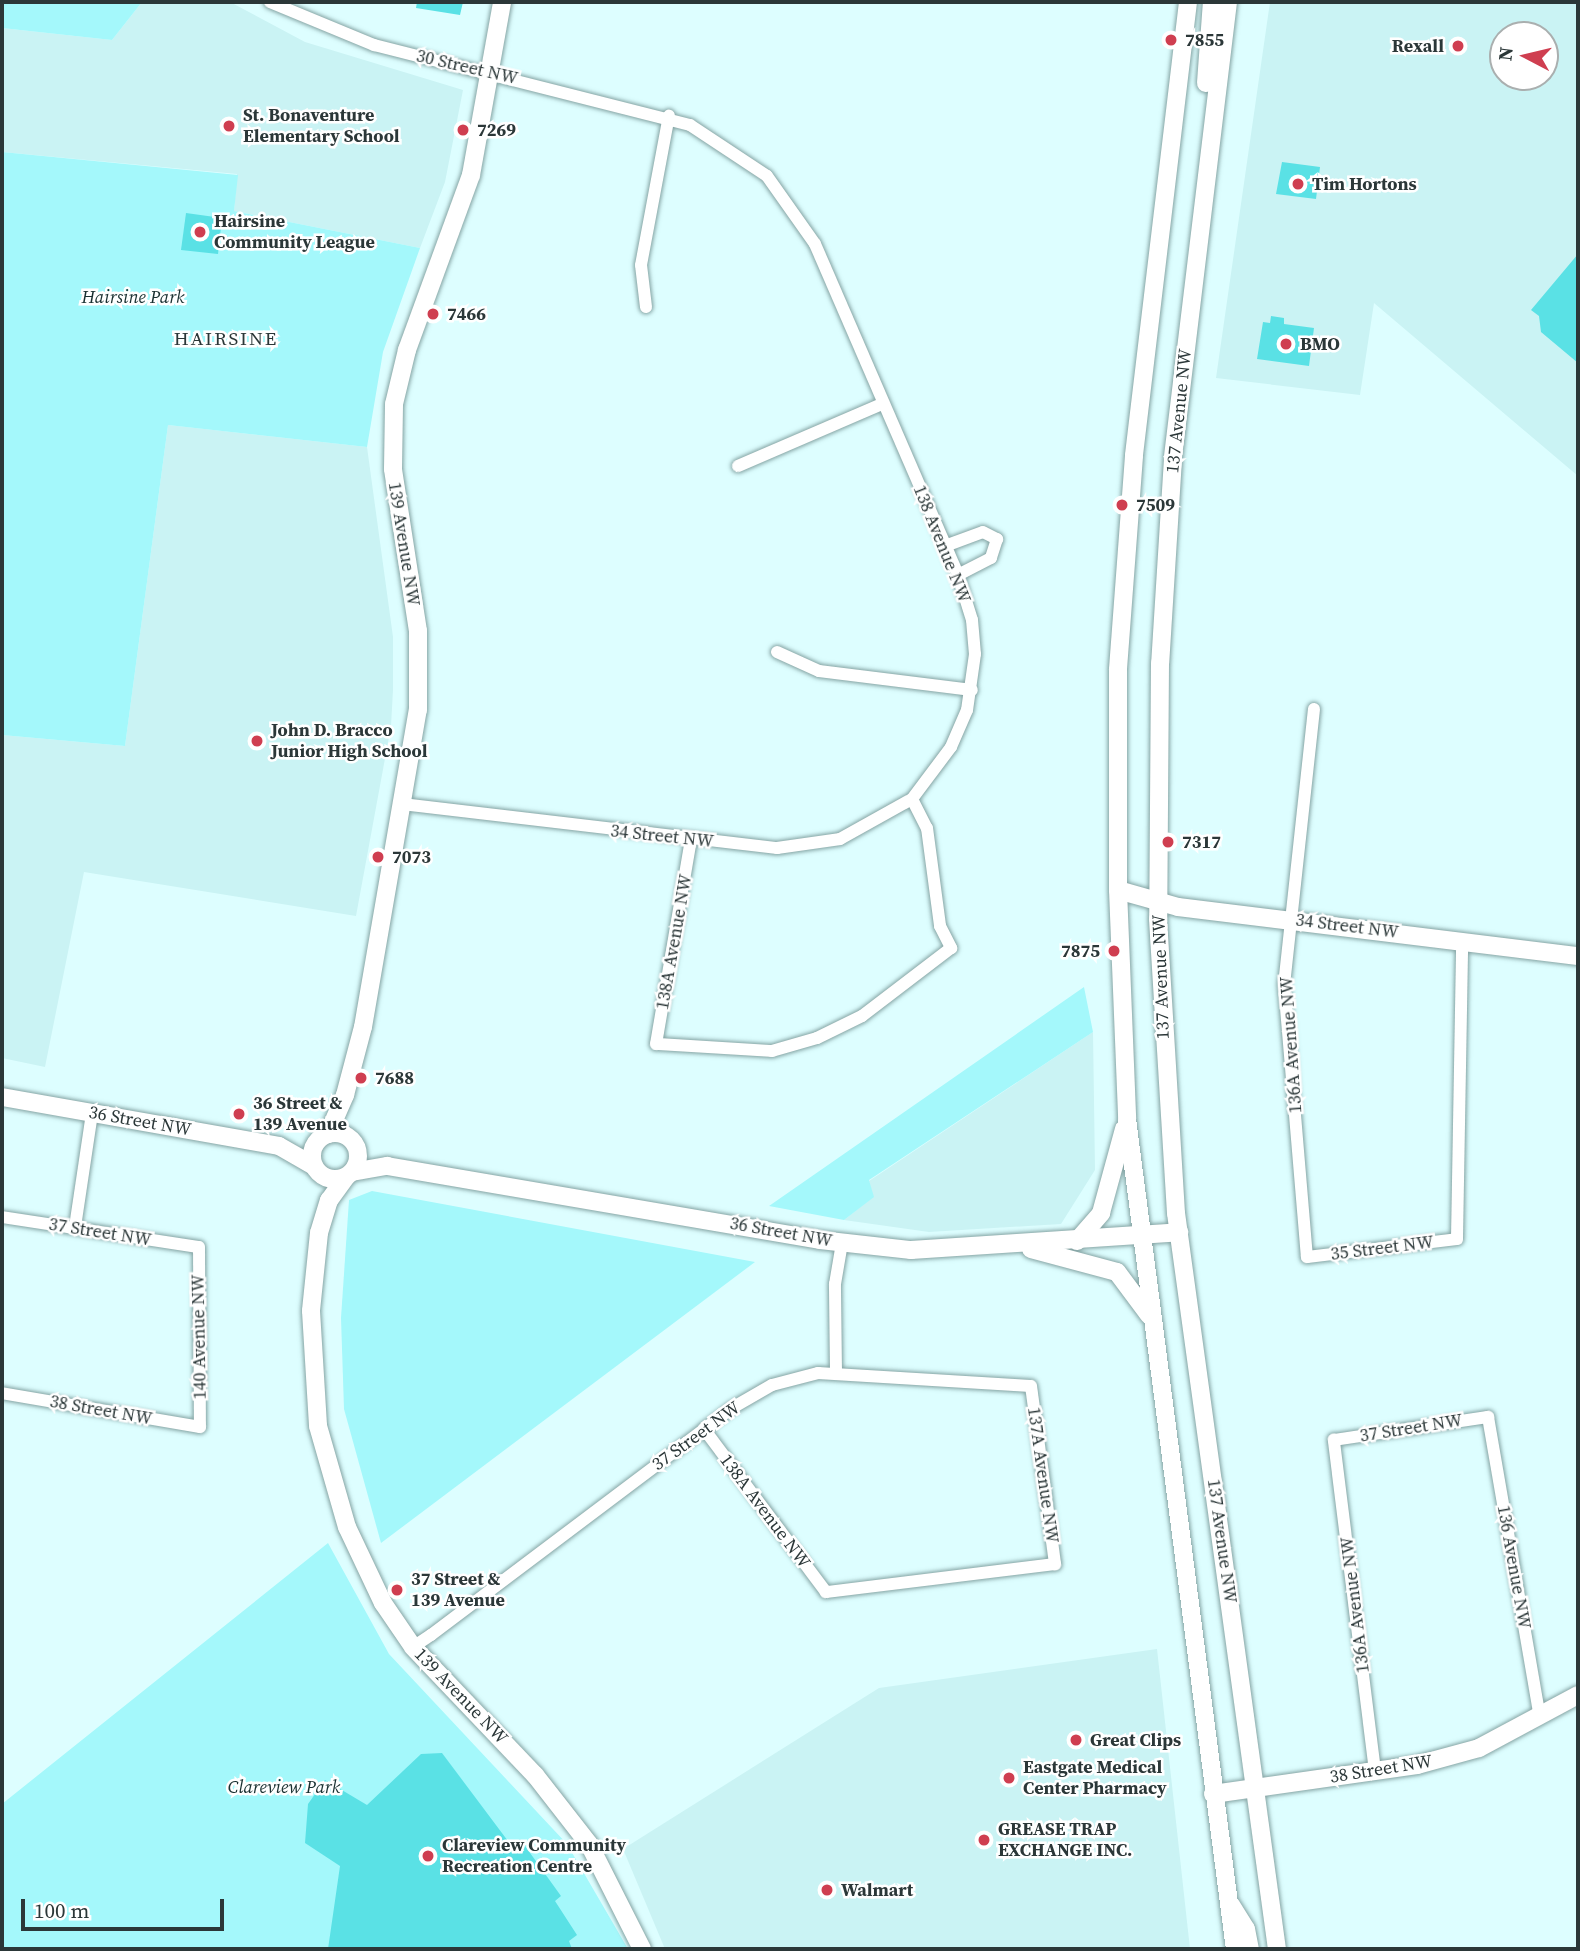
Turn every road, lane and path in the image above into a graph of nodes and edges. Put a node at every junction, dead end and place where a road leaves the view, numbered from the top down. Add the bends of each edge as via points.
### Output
1 (270, 2) edge
2 (502, 2) edge
3 (1188, 2) edge
4 (1212, 2) edge
5 (1228, 2) edge
6 (1238, 2) edge
7 (1224, 33) junction
8 (490, 72) junction
9 (669, 116) junction
10 (1204, 192) junction
11 (788, 201) joint
12 (646, 307) dead end
13 (883, 404) junction
14 (738, 466) dead end
15 (945, 546) junction
16 (958, 575) junction
17 (776, 652) dead end
18 (972, 690) junction
19 (1314, 709) dead end
20 (912, 799) junction
21 (402, 804) junction
22 (691, 839) junction
23 (1118, 890) junction
24 (1158, 903) junction
25 (1290, 919) junction
26 (1462, 941) junction
27 (1578, 956) edge
28 (345, 1095) junction
29 (2, 1097) edge
30 (92, 1113) junction
31 (1126, 1119) junction
32 (324, 1136) junction
33 (279, 1146) junction
34 (356, 1147) junction
35 (387, 1166) junction
36 (316, 1169) junction
37 (349, 1175) junction
38 (324, 1215) junction
39 (2, 1217) edge
40 (75, 1227) junction
41 (1179, 1232) junction
42 (1142, 1235) junction
43 (1077, 1241) junction
44 (842, 1243) junction
45 (199, 1247) joint
46 (1021, 1247) junction
47 (1307, 1257) joint
48 (1153, 1322) junction
49 (836, 1372) junction
50 (1031, 1386) joint
51 (2, 1393) edge
52 (1488, 1417) joint
53 (200, 1427) joint
54 (705, 1429) junction
55 (1334, 1440) joint
56 (827, 1592) joint
57 (413, 1647) junction
58 (1578, 1695) edge
59 (1540, 1718) junction
60 (1375, 1771) junction
61 (1257, 1788) junction
62 (1213, 1794) junction
63 (1229, 1903) junction
64 (642, 1949) edge
65 (1235, 1949) edge
66 (1250, 1949) edge
67 (1277, 1949) edge

1 - 8 street, 30 Street NW via 374,45
2 - 8 main road, 139 Avenue NW
3 - 23 main road via 1134,456 1118,670
4 - 10 main road
5 - 7 main road, 137 Avenue NW
6 - 7 main road
7 - 10 main road, 137 Avenue NW
8 - 9 street, 30 Street NW
8 - 21 main road, 139 Avenue NW via 468,187 407,350 394,404 393,469 419,651 418,710
9 - 11 street, 30 Street NW via 737,152
9 - 12 street via 641,265
10 - 24 main road, 137 Avenue NW via 1172,466 1160,663
11 - 13 street, 138 Avenue NW via 815,244
13 - 14 street
13 - 15 street, 138 Avenue NW
15 - 16 street, 138 Avenue NW
15 - 16 street via 983,532 997,539 990,558
16 - 18 street, 138 Avenue NW via 974,639
17 - 18 street via 819,671
18 - 20 street, 138 Avenue NW via 951,747
19 - 25 street, 136A Avenue NW
20 - 22 street, 34 Street NW via 862,830 816,845 777,848
20 - 22 street, 138A Avenue NW via 927,828 940,926 951,948 862,1016 817,1038 772,1051 656,1044
21 - 22 street, 34 Street NW
21 - 28 main road, 139 Avenue NW via 363,1027
23 - 24 main road, 34 Street NW
23 - 31 main road
24 - 25 main road, 34 Street NW
24 - 41 main road, 137 Avenue NW via 1162,1044
25 - 26 main road, 34 Street NW
25 - 47 street, 136A Avenue NW via 1284,984
26 - 27 main road, 34 Street NW
26 - 47 street, 35 Street NW via 1457,1240
28 - 32 main road, 139 Avenue NW
28 - 34 main road, 139 Avenue NW
29 - 30 main road, 36 Street NW
30 - 33 main road, 36 Street NW
30 - 40 street
31 - 42 main road
31 - 43 main road via 1101,1213
32 - 33 main road, 36 Street NW
32 - 34 main road via 343,1134
32 - 36 main road via 313,1150
33 - 36 main road, 36 Street NW
34 - 35 main road, 36 Street NW
34 - 37 main road
35 - 37 main road, 36 Street NW
35 - 44 main road, 36 Street NW
36 - 37 main road via 331,1180
36 - 38 main road, 139 Avenue NW
37 - 38 main road, 139 Avenue NW
38 - 57 main road, 139 Avenue NW via 311,1322 325,1458 359,1556
39 - 40 street, 37 Street NW
40 - 45 street, 37 Street NW
41 - 42 main road, 36 Street NW
41 - 61 main road, 137 Avenue NW
42 - 43 main road, 36 Street NW
42 - 48 main road
43 - 46 main road, 36 Street NW
44 - 46 main road, 36 Street NW via 943,1251
44 - 49 street via 835,1275
45 - 53 street, 140 Avenue NW
46 - 48 main road via 1117,1272
48 - 62 main road
49 - 50 street, 37 Street NW
49 - 54 street, 37 Street NW via 772,1384
50 - 56 street, 137A Avenue NW via 1055,1564
51 - 53 street, 38 Street NW
52 - 55 street, 37 Street NW
52 - 59 street, 136 Avenue NW
54 - 56 street, 138A Avenue NW
54 - 57 street, 37 Street NW
55 - 60 street, 136A Avenue NW
57 - 64 main road, 139 Avenue NW via 576,1827 613,1883
58 - 59 main road, 38 Street NW
59 - 60 main road, 38 Street NW via 1479,1748
60 - 61 main road, 38 Street NW
61 - 62 main road, 38 Street NW
61 - 67 main road, 137 Avenue NW
62 - 63 main road
63 - 65 main road
63 - 66 main road via 1246,1929

